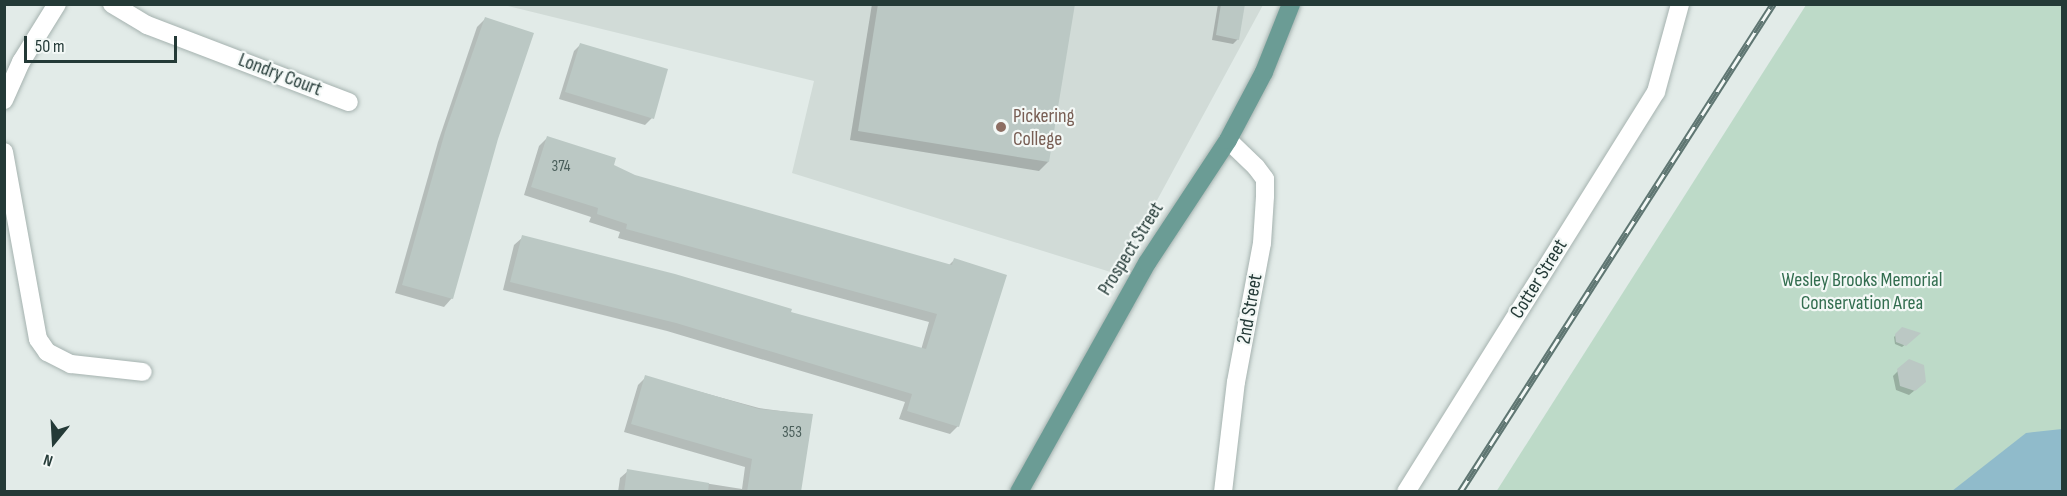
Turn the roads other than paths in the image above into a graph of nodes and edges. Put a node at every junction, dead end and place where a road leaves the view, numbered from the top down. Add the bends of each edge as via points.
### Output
1 (57, 4) edge
2 (112, 4) edge
3 (1292, 4) edge
4 (1680, 4) edge
5 (4, 100) edge
6 (349, 102) dead end
7 (1228, 140) junction
8 (4, 152) edge
9 (143, 372) dead end
10 (1019, 492) edge
11 (1222, 492) edge
12 (1406, 492) edge

1 - 5 street via 21,62
2 - 6 street, Londry Court via 147,25
3 - 7 main road, Prospect Street via 1283,31
4 - 12 street, Cotter Street via 1656,92
7 - 10 main road, Prospect Street via 1147,263
7 - 11 street, 2nd Street via 1240,148 1260,173 1265,196 1262,243 1236,382
8 - 9 street via 38,339 46,352 71,364

